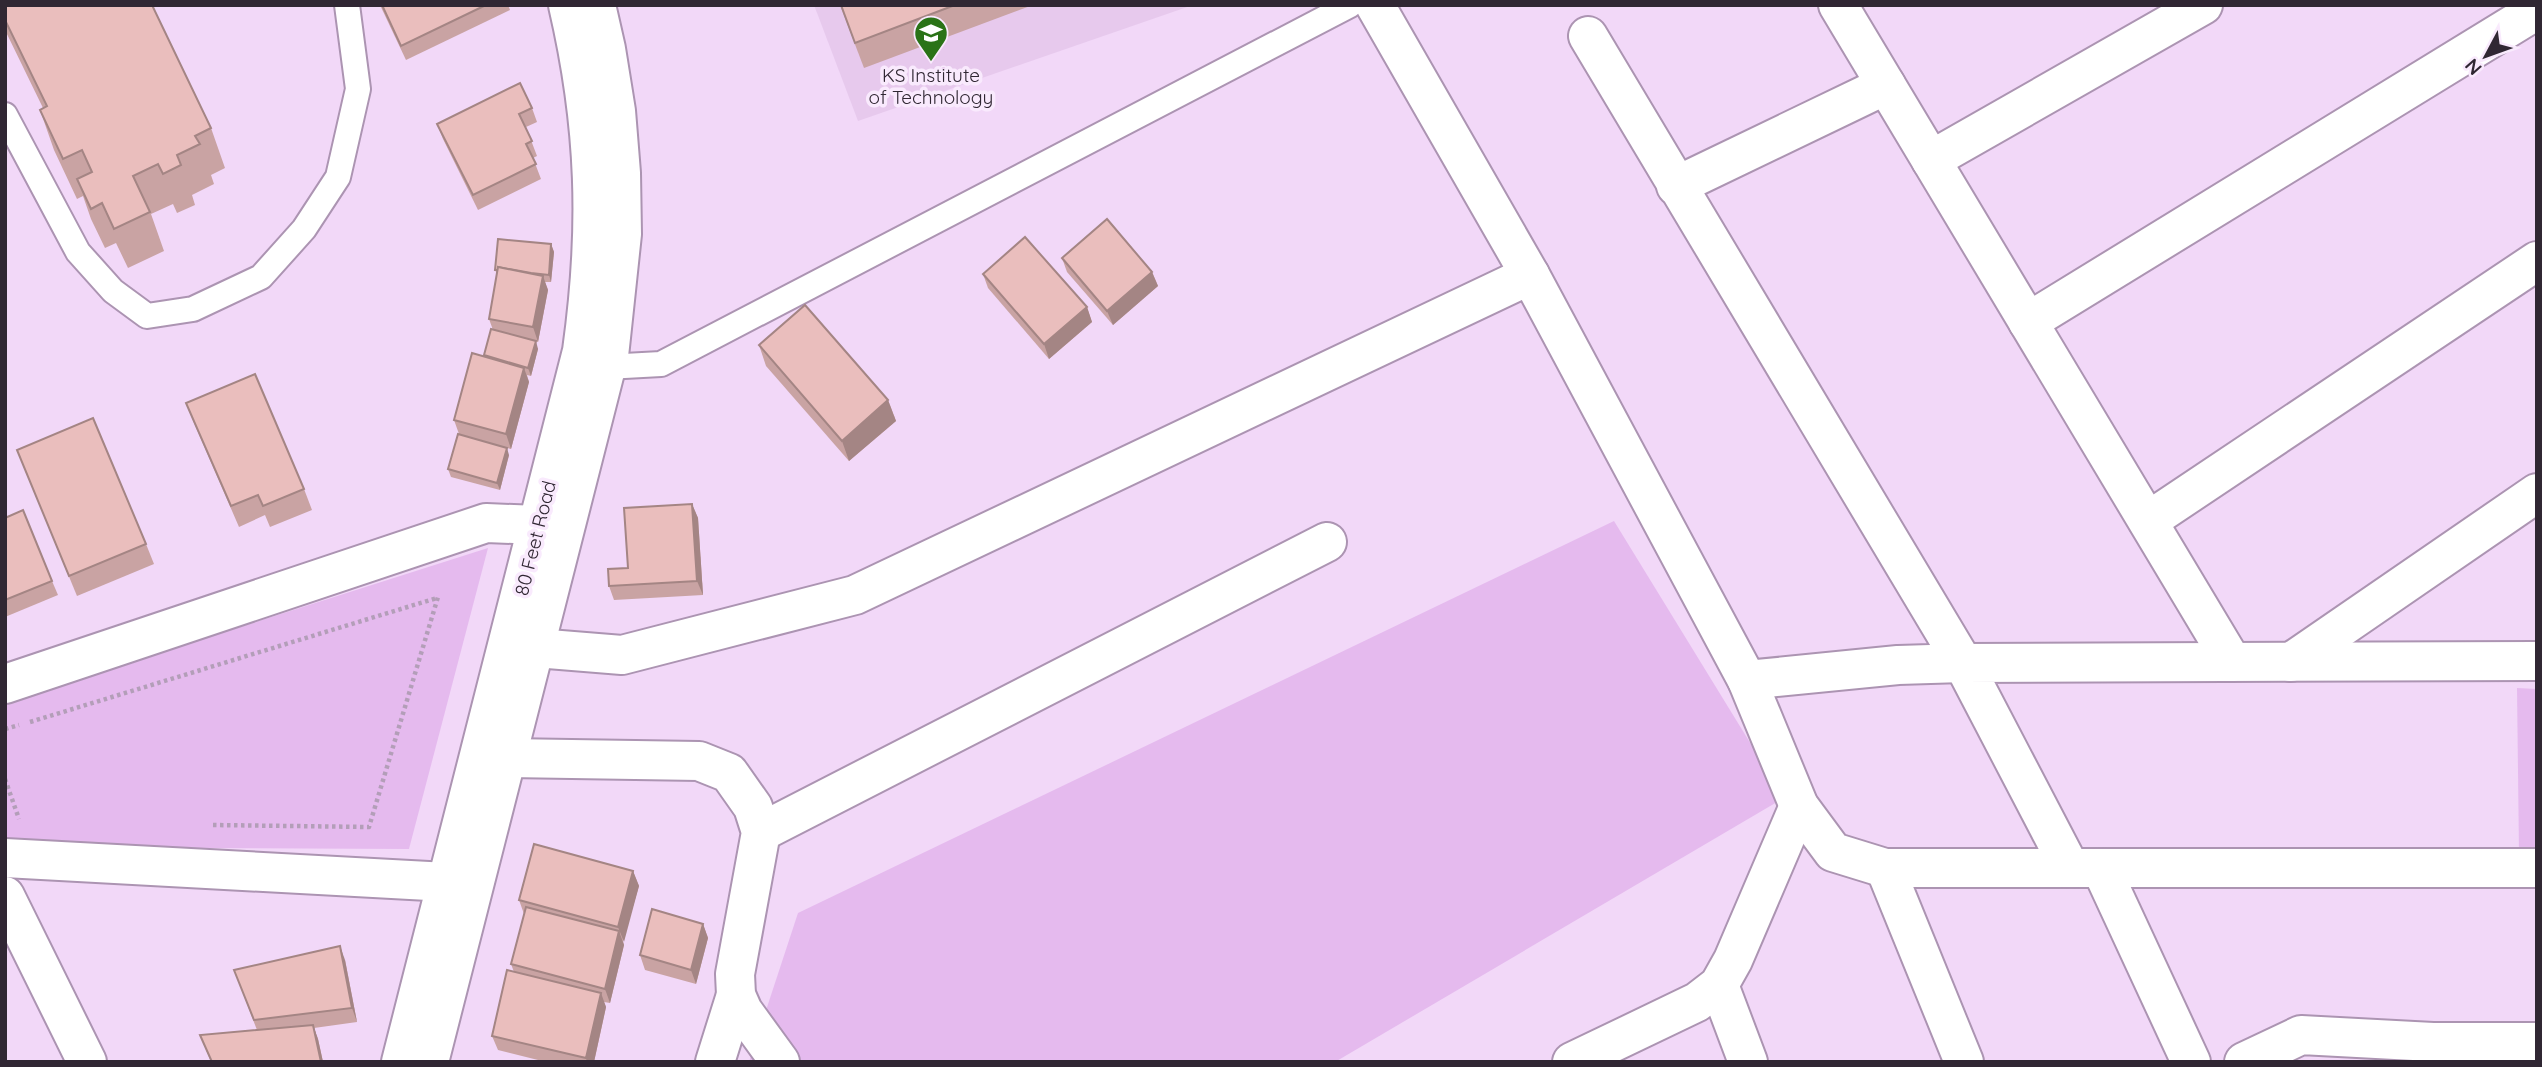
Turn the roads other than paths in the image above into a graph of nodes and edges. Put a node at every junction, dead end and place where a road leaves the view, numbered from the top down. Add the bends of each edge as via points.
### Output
1 (347, 5) edge
2 (568, 5) edge
3 (596, 5) edge
4 (1350, 5) edge
5 (1375, 5) edge
6 (1838, 5) edge
7 (2203, 5) edge
8 (2537, 10) edge
9 (1588, 36) dead end
10 (1886, 85) junction
11 (5, 115) edge
12 (1931, 160) junction
13 (1676, 186) junction
14 (2537, 261) edge
15 (1530, 275) junction
16 (2028, 322) junction
17 (606, 367) junction
18 (2537, 494) edge
19 (2147, 521) junction
20 (538, 525) junction
21 (1327, 542) dead end
22 (522, 644) junction
23 (2537, 661) edge
24 (2232, 662) junction
25 (2291, 662) junction
26 (1963, 663) junction
27 (1747, 680) junction
28 (5, 684) edge
29 (507, 758) junction
30 (1799, 806) junction
31 (761, 832) junction
32 (5, 858) edge
33 (1885, 868) junction
34 (2085, 868) junction
35 (2537, 868) edge
36 (447, 882) junction
37 (5, 896) edge
38 (1719, 985) junction
39 (736, 995) junction
40 (2537, 1042) edge
41 (87, 1062) edge
42 (401, 1062) edge
43 (429, 1062) edge
44 (715, 1062) edge
45 (780, 1062) edge
46 (1572, 1062) edge
47 (1748, 1062) edge
48 (1964, 1062) edge
49 (2190, 1062) edge
50 (2244, 1062) edge

1 - 11 lane via 358,89 338,177 304,229 261,277 193,309 147,316 113,291 78,253
2 - 20 street, 80 Feet Road via 588,114 594,233 582,351
3 - 17 street, 80 Feet Road via 616,111 621,173 622,234
4 - 17 lane via 661,365
5 - 15 street
6 - 10 street
7 - 12 street
8 - 16 street
9 - 13 street
10 - 12 street
10 - 13 street
12 - 16 street
13 - 26 street
14 - 19 street
15 - 22 street via 855,595 622,655
15 - 27 street
16 - 19 street
17 - 22 street, 80 Feet Road
18 - 25 street
19 - 24 street
20 - 22 street, 80 Feet Road
20 - 28 street via 486,523
21 - 31 street
22 - 29 street, 80 Feet Road
22 - 36 street, 80 Feet Road
23 - 25 street
24 - 25 street
24 - 26 street
26 - 27 street
26 - 34 street
27 - 30 street
29 - 31 street via 699,761 729,774 754,807
29 - 43 street, 80 Feet Road
30 - 33 street via 1833,852
30 - 38 street
31 - 39 street via 735,974
32 - 36 street
33 - 34 street
33 - 48 street
34 - 35 street
34 - 49 street
36 - 42 street, 80 Feet Road
37 - 41 street
38 - 46 street via 1697,1002
38 - 47 street
39 - 44 street
39 - 45 street
40 - 50 street via 2301,1035

